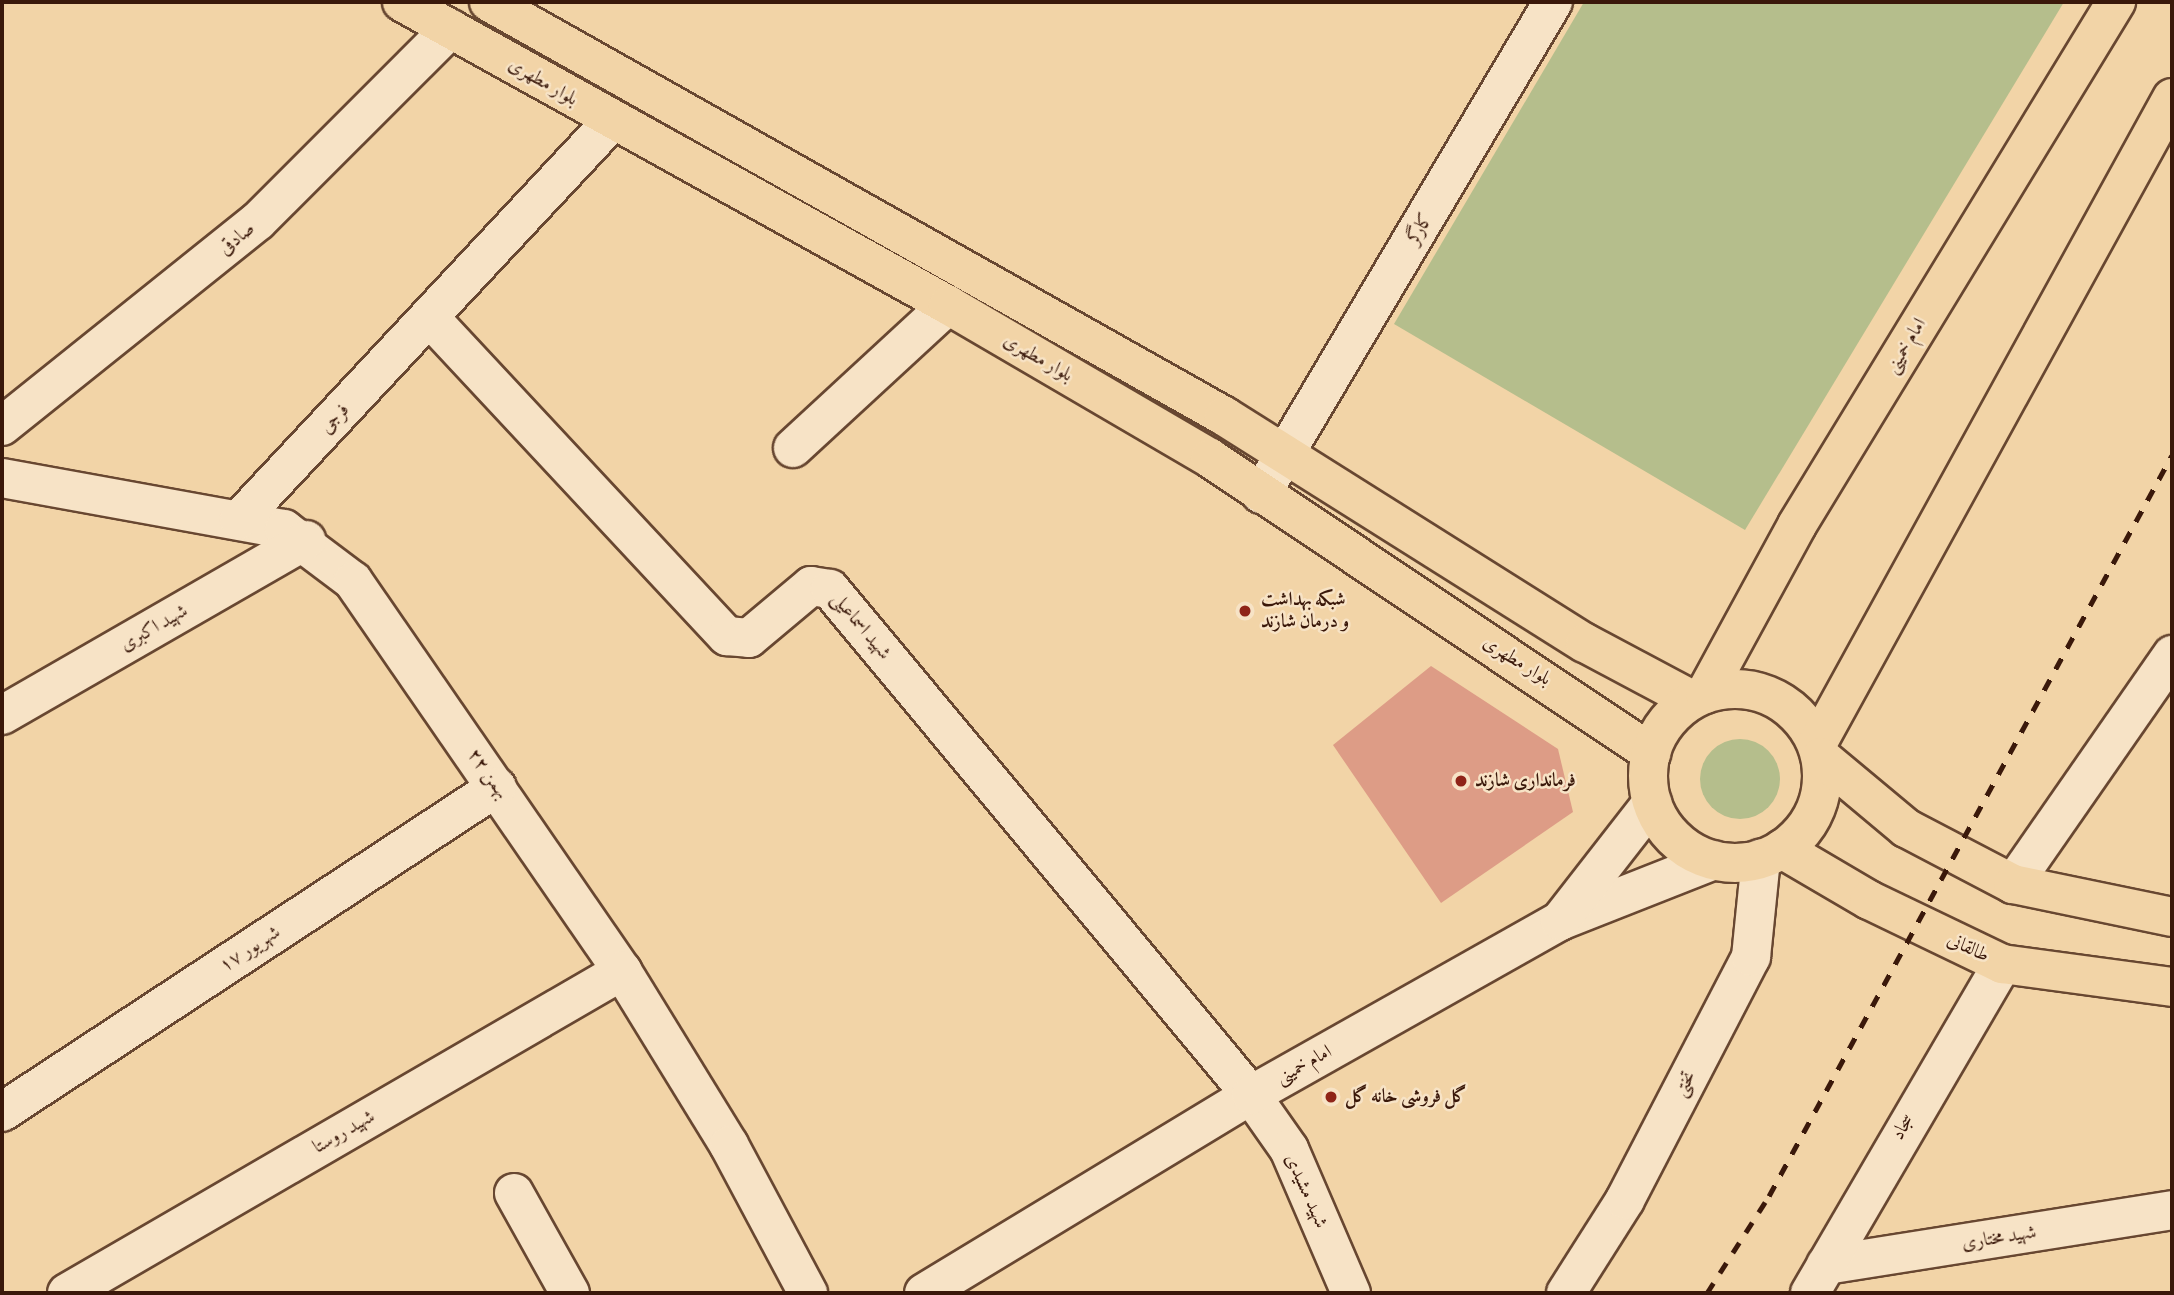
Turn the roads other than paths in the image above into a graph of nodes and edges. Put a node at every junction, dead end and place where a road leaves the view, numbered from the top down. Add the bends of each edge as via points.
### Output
1 (402, 2) edge
2 (489, 2) edge
3 (1553, 2) edge
4 (2116, 2) edge
5 (450, 29) junction
6 (2172, 99) edge
7 (611, 121) junction
8 (948, 305) junction
9 (430, 318) junction
10 (2, 426) edge
11 (793, 449) dead end
12 (1288, 456) junction
13 (2, 478) edge
14 (1261, 494) junction
15 (239, 520) junction
16 (306, 540) junction
17 (2172, 655) edge
18 (1698, 697) junction
19 (2, 715) edge
20 (1819, 751) junction
21 (1651, 753) junction
22 (497, 787) junction
23 (1652, 803) junction
24 (1772, 854) junction
25 (1714, 860) junction
26 (2013, 884) junction
27 (2172, 917) edge
28 (1560, 921) junction
29 (2001, 964) junction
30 (622, 971) junction
31 (2172, 987) edge
32 (1251, 1095) junction
33 (2, 1112) edge
34 (514, 1193) dead end
35 (2172, 1210) edge
36 (1818, 1279) edge
37 (67, 1293) edge
38 (570, 1293) edge
39 (808, 1293) edge
40 (924, 1293) edge
41 (1351, 1293) edge
42 (1566, 1293) edge

1 - 5 main road, بلوار مطهری
2 - 12 main road, بلوار مطهری
3 - 12 street, کارگر
4 - 18 main road, امام خمینی via 1797,525
5 - 7 main road, بلوار مطهری
5 - 10 street, صادقی via 258,221
6 - 20 main road
7 - 8 main road, بلوار مطهری
7 - 9 street, فرجی
8 - 11 street
8 - 14 main road, بلوار مطهری
9 - 15 street, فرجی
9 - 32 street, شهید اسماعیلی via 727,636 750,638 811,586 830,589
12 - 14 street, کارگر
12 - 18 main road, بلوار مطهری via 1585,643
13 - 15 street, ۲۲ بهمن
14 - 21 main road, بلوار مطهری
15 - 16 street, ۲۲ بهمن
16 - 19 street, شهید اکبری
16 - 22 street, ۲۲ بهمن via 353,581
17 - 26 street
18 - 20 main road via 1758,691 1783,702
18 - 21 main road via 1673,714
20 - 24 main road via 1816,810
20 - 26 main road via 1906,828
21 - 23 main road
22 - 30 street, ۲۲ بهمن
22 - 33 street, ۱۷ شهریور
23 - 25 main road via 1676,839
23 - 28 street, امام خمینی
24 - 25 main road
24 - 29 main road, طالقانی
24 - 42 street, تختی via 1751,957 1625,1200
25 - 28 street
26 - 27 main road
28 - 32 street, امام خمینی
29 - 31 main road, طالقانی
29 - 36 street, سجاد
30 - 37 street, شهید روستا
30 - 39 street, ۲۲ بهمن via 729,1145
32 - 40 street, امام خمینی
32 - 41 street, شهید مشیدی via 1289,1149
34 - 38 street
35 - 36 street, شهید مختاری

